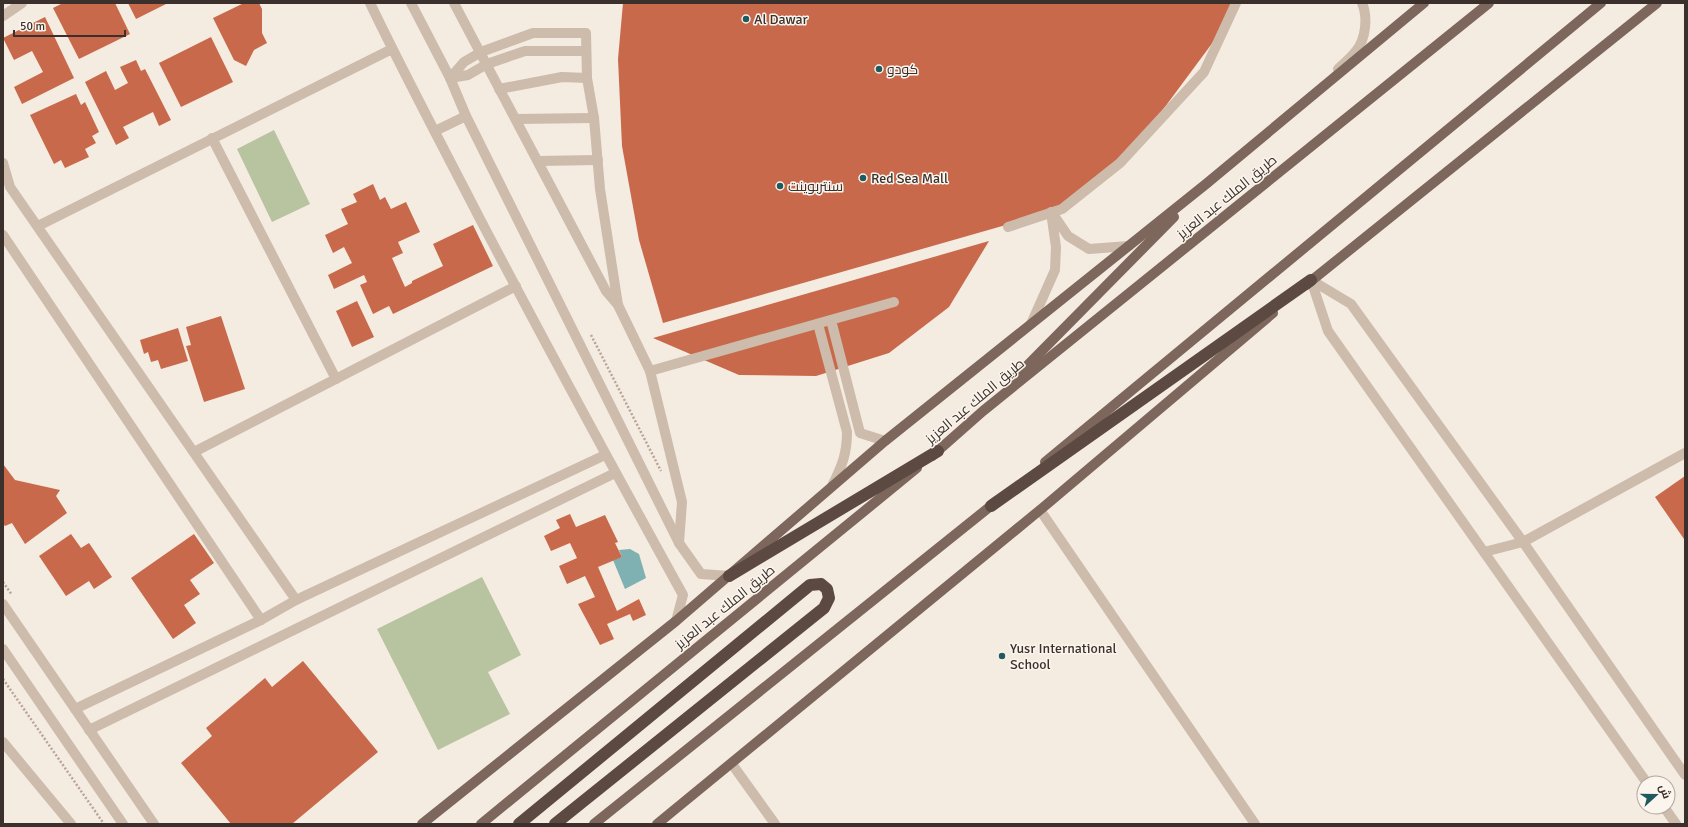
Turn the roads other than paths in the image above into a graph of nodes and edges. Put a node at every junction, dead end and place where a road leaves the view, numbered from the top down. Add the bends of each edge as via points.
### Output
1 (22, 3) edge
2 (370, 3) edge
3 (411, 3) edge
4 (454, 3) edge
5 (1236, 3) edge
6 (1362, 3) edge
7 (1424, 3) edge
8 (1489, 3) edge
9 (1602, 3) edge
10 (1657, 3) edge
11 (3, 16) edge
12 (392, 49) junction
13 (481, 52) junction
14 (586, 52) junction
15 (487, 64) junction
16 (450, 78) junction
17 (587, 78) junction
18 (499, 89) junction
19 (1315, 94) junction
20 (466, 116) junction
21 (594, 118) junction
22 (516, 119) junction
23 (434, 131) junction
24 (212, 138) junction
25 (598, 160) junction
26 (538, 161) junction
27 (3, 163) edge
28 (1206, 184) junction
29 (1052, 212) junction
30 (38, 226) junction
31 (1008, 228) dead end
32 (3, 235) edge
33 (1129, 246) junction
34 (1311, 280) junction
35 (516, 286) junction
36 (894, 302) dead end
37 (618, 305) junction
38 (831, 320) junction
39 (818, 324) junction
40 (1031, 324) junction
41 (650, 371) junction
42 (336, 379) junction
43 (983, 411) junction
44 (885, 441) junction
45 (938, 451) junction
46 (194, 452) junction
47 (1685, 453) edge
48 (605, 455) junction
49 (615, 473) junction
50 (832, 486) junction
51 (992, 506) junction
52 (1040, 510) junction
53 (1524, 542) junction
54 (679, 543) junction
55 (1484, 552) junction
56 (729, 576) junction
57 (296, 600) junction
58 (3, 604) edge
59 (261, 620) junction
60 (676, 621) junction
61 (3, 649) edge
62 (75, 709) junction
63 (89, 730) junction
64 (3, 742) edge
65 (732, 764) junction
66 (1685, 774) edge
67 (1641, 775) edge
68 (1670, 815) edge
69 (71, 824) edge
70 (124, 824) edge
71 (154, 824) edge
72 (422, 824) edge
73 (481, 824) edge
74 (520, 824) edge
75 (555, 824) edge
76 (594, 824) edge
77 (657, 824) edge
78 (775, 824) edge
79 (1255, 824) edge
80 (1676, 824) edge

1 - 11 street
2 - 12 street
3 - 16 street
4 - 13 street
5 - 29 street via 1204,72 1120,163 1062,209
6 - 19 street via 1366,13 1363,34 1357,50
7 - 19 main road
8 - 43 main road, طريق الملك عبد العزيز
9 - 51 main road
10 - 34 main road
12 - 23 street
12 - 24 street
13 - 14 street via 533,33 586,33
13 - 15 street
13 - 16 street via 464,62
14 - 15 street via 525,51
14 - 17 street
15 - 16 street via 468,75
15 - 18 street
16 - 20 street
17 - 18 street via 562,77
17 - 21 street
18 - 22 street
19 - 28 main road
20 - 23 street
20 - 54 street
21 - 22 street
21 - 25 street
22 - 26 street
23 - 35 street
24 - 30 street
24 - 42 street
25 - 26 street
25 - 37 street
26 - 37 street via 606,290
27 - 30 street via 10,187
28 - 33 main road
28 - 43 main road
29 - 31 street
29 - 33 street via 1068,236 1089,249
29 - 40 street via 1056,247 1055,270
30 - 46 street
32 - 59 street
33 - 40 main road
34 - 51 highway
34 - 52 main road
34 - 53 street via 1351,304
34 - 55 street via 1328,331
35 - 42 street
35 - 48 street
36 - 38 street
37 - 41 street
38 - 39 street
38 - 44 street via 860,433
39 - 41 street
39 - 50 street via 847,432 847,451
40 - 44 main road
41 - 54 street via 682,502
42 - 46 street
43 - 45 main road, طريق الملك عبد العزيز
44 - 50 main road
45 - 56 highway
45 - 73 main road, طريق الملك عبد العزيز
46 - 57 street
47 - 53 street
48 - 49 street
48 - 57 street
49 - 60 street via 683,595
49 - 63 street
50 - 56 main road
51 - 76 main road
52 - 65 main road
52 - 79 street
53 - 55 street
53 - 66 street
54 - 56 street via 701,574
55 - 67 street
56 - 60 main road
57 - 59 street
58 - 62 street
59 - 62 street
60 - 72 main road
61 - 70 street
62 - 63 street
63 - 71 street
64 - 69 street
65 - 77 main road
65 - 78 street
68 - 80 street
74 - 75 highway via 810,585 821,584 827,589 829,598 824,608

